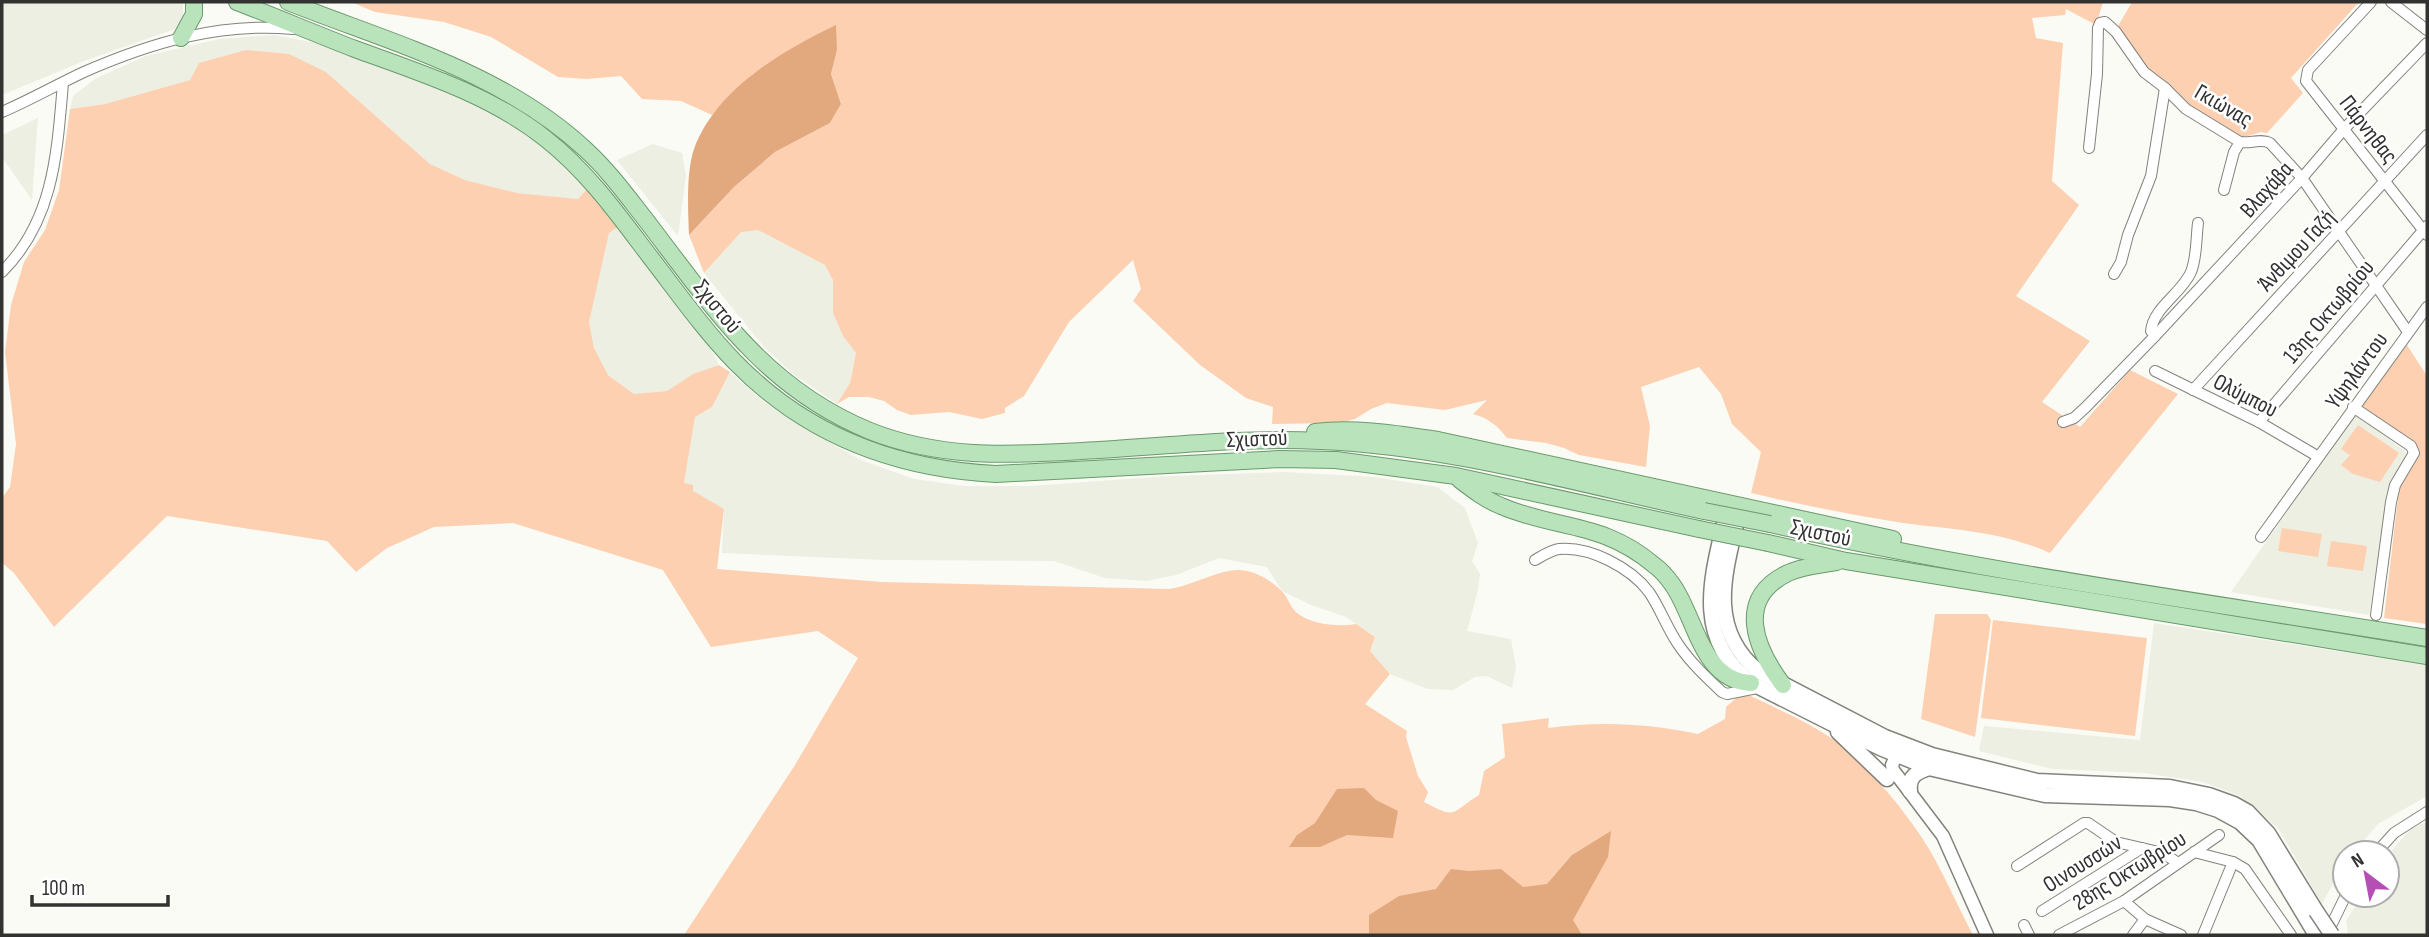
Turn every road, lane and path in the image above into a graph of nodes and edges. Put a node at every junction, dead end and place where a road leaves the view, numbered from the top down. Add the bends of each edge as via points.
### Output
1 (194, 2) edge
2 (237, 2) edge
3 (288, 2) edge
4 (303, 2) edge
5 (2371, 2) edge
6 (2391, 2) edge
7 (317, 14) junction
8 (2427, 30) edge
9 (311, 31) junction
10 (181, 38) junction
11 (2427, 43) edge
12 (63, 83) junction
13 (2165, 88) junction
14 (2, 113) edge
15 (2344, 129) junction
16 (2427, 135) edge
17 (2240, 142) junction
18 (2089, 148) dead end
19 (2302, 178) junction
20 (2385, 181) junction
21 (2224, 190) dead end
22 (2198, 223) dead end
23 (2426, 230) edge
24 (2340, 231) junction
25 (2, 272) edge
26 (2114, 274) dead end
27 (2376, 284) junction
28 (2426, 311) edge
29 (2408, 332) junction
30 (2155, 336) junction
31 (2155, 371) dead end
32 (2193, 390) junction
33 (2353, 407) junction
34 (2063, 422) dead end
35 (2259, 422) junction
36 (1282, 440) junction
37 (2317, 456) junction
38 (1456, 476) junction
39 (1734, 503) junction
40 (2261, 537) dead end
41 (1922, 554) junction
42 (1535, 560) dead end
43 (1846, 561) junction
44 (2376, 615) dead end
45 (2427, 638) edge
46 (2427, 656) edge
47 (1756, 685) junction
48 (1783, 685) junction
49 (1821, 718) junction
50 (1880, 748) junction
51 (1896, 756) junction
52 (1928, 768) junction
53 (1887, 779) junction
54 (1914, 797) junction
55 (2427, 812) edge
56 (2219, 835) dead end
57 (2389, 839) edge
58 (2142, 848) junction
59 (2194, 852) junction
60 (2233, 862) junction
61 (2178, 863) junction
62 (2017, 866) dead end
63 (2124, 901) junction
64 (2339, 909) edge
65 (2042, 911) dead end
66 (2311, 915) junction
67 (2145, 919) junction
68 (2024, 925) dead end
69 (1987, 935) edge
70 (2029, 935) edge
71 (2059, 935) edge
72 (2133, 935) edge
73 (2181, 935) edge
74 (2203, 935) edge
75 (2291, 935) edge
76 (2316, 935) edge
77 (2326, 935) edge
78 (2333, 935) edge

1 - 10 main road via 194,14
2 - 9 main road, Σχιστού
3 - 7 main road, Σχιστού
4 - 7 main road
5 - 15 street, Πάρνηθας via 2308,70 2306,81
6 - 8 street
7 - 36 main road, Σχιστού via 483,79 557,124 609,172 709,304 765,365 811,400 870,430 928,449 996,456
9 - 10 street via 246,27
9 - 38 main road, Σχιστού via 475,96 547,140 595,185 743,370 793,411 862,448 924,467 984,474 1291,459 1353,461
10 - 12 street
11 - 15 street, Βλαχάβα
12 - 14 street
12 - 25 street via 46,200 26,243
13 - 17 street, Γκιώνας via 2186,109
13 - 18 street via 2139,65 2116,32 2100,23
13 - 26 street, Γκιώνας via 2151,176
15 - 19 street, Βλαχάβα
15 - 20 street, Πάρνηθας
16 - 20 street, Άνθιμου Γαζή
17 - 19 street, Γκιώνας via 2270,143
17 - 21 street
19 - 24 street, Γκιώνας
19 - 30 street, Βλαχάβα
20 - 23 street, Πάρνηθας
20 - 24 street, Άνθιμου Γαζή
22 - 30 street via 2190,274 2153,320
23 - 27 street, 13ης Οκτωβρίου
24 - 27 street, Γκιώνας
24 - 32 street, Άνθιμου Γαζή
27 - 29 street, Γκιώνας
27 - 35 street, 13ης Οκτωβρίου
28 - 29 street, Υψηλάντου
29 - 33 street, Υψηλάντου
30 - 34 street, Βλαχάβα via 2080,413
31 - 32 street, Ολύμπου
32 - 35 street, Ολύμπου
33 - 37 street, Υψηλάντου
33 - 44 street via 2412,446 2414,453 2395,485 2391,502
35 - 37 street, Ολύμπου
36 - 39 main road via 1332,430 1397,434
36 - 41 main road, Σχιστού, bridge via 1433,453
37 - 40 street, Υψηλάντου
38 - 43 main road, Σχιστού, bridge
38 - 47 main road via 1503,507 1600,532 1643,555 1673,585 1716,666 1734,680
39 - 41 main road via 1899,541
39 - 47 main road via 1710,593 1711,618 1726,657
39 - 48 main road via 1724,585 1726,625 1748,662
41 - 45 main road, Σχιστού
42 - 47 street via 1558,549 1576,550 1618,566 1637,578 1677,643 1722,692
43 - 46 main road, Σχιστού
43 - 48 main road via 1789,572 1770,586 1759,603 1756,638
47 - 49 main road
48 - 66 main road via 1885,737 1932,755 2042,782 2170,786 2234,804 2268,833
49 - 50 main road
49 - 53 main road
50 - 51 main road
50 - 53 street via 1877,761
51 - 52 main road
51 - 54 street via 1893,770
52 - 54 main road via 1910,780
52 - 66 main road via 2040,794 2170,799 2218,810 2259,840
53 - 54 street
54 - 69 street via 1943,836
55 - 57 street
56 - 59 street, 28ης Οκτωβρίου
58 - 61 street
58 - 62 street via 2116,842 2084,823
58 - 65 street, Οινουσσών
59 - 60 street
59 - 61 street, 28ης Οκτωβρίου
60 - 74 street
60 - 75 street via 2250,874
61 - 63 street, 28ης Οκτωβρίου
63 - 67 street
63 - 71 street, 28ης Οκτωβρίου
64 - 77 street
66 - 76 main road
66 - 78 main road, bridge
67 - 72 street
67 - 73 street
68 - 70 street

